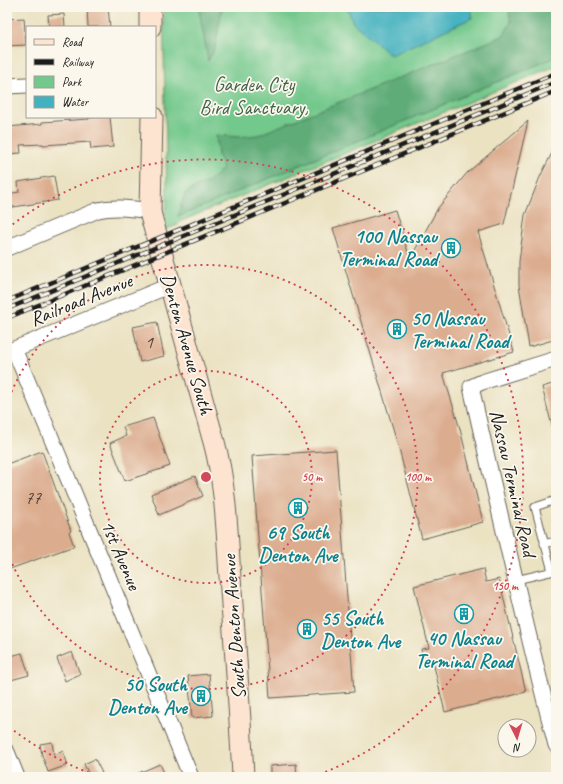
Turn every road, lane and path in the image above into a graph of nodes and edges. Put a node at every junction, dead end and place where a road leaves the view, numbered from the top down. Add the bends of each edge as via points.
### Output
1 (150, 7) edge
2 (150, 26) edge
3 (26, 85) edge
4 (7, 86) edge
5 (152, 118) edge
6 (150, 210) junction
7 (7, 248) edge
8 (171, 285) junction
9 (10, 351) edge
10 (556, 359) edge
11 (221, 478) joint
12 (556, 500) edge
13 (556, 542) edge
14 (544, 544) junction
15 (554, 571) edge
16 (516, 580) junction
17 (556, 745) edge
18 (7, 752) edge
19 (17, 777) edge
20 (191, 777) edge
21 (244, 777) edge

1 - 2 street
3 - 4 street
5 - 6 street, Denton Avenue South
6 - 7 street via 98,210
6 - 8 street, Denton Avenue South
8 - 9 street, Railroad Avenue
8 - 11 street, Denton Avenue South via 214,442
9 - 20 street, 1st Avenue via 46,425
10 - 16 street, Nassau Terminal Road via 470,386
11 - 21 street, South Denton Avenue
12 - 14 lane via 535,506
13 - 14 lane
14 - 15 lane
15 - 16 lane
16 - 17 street, Nassau Terminal Road
18 - 19 street

